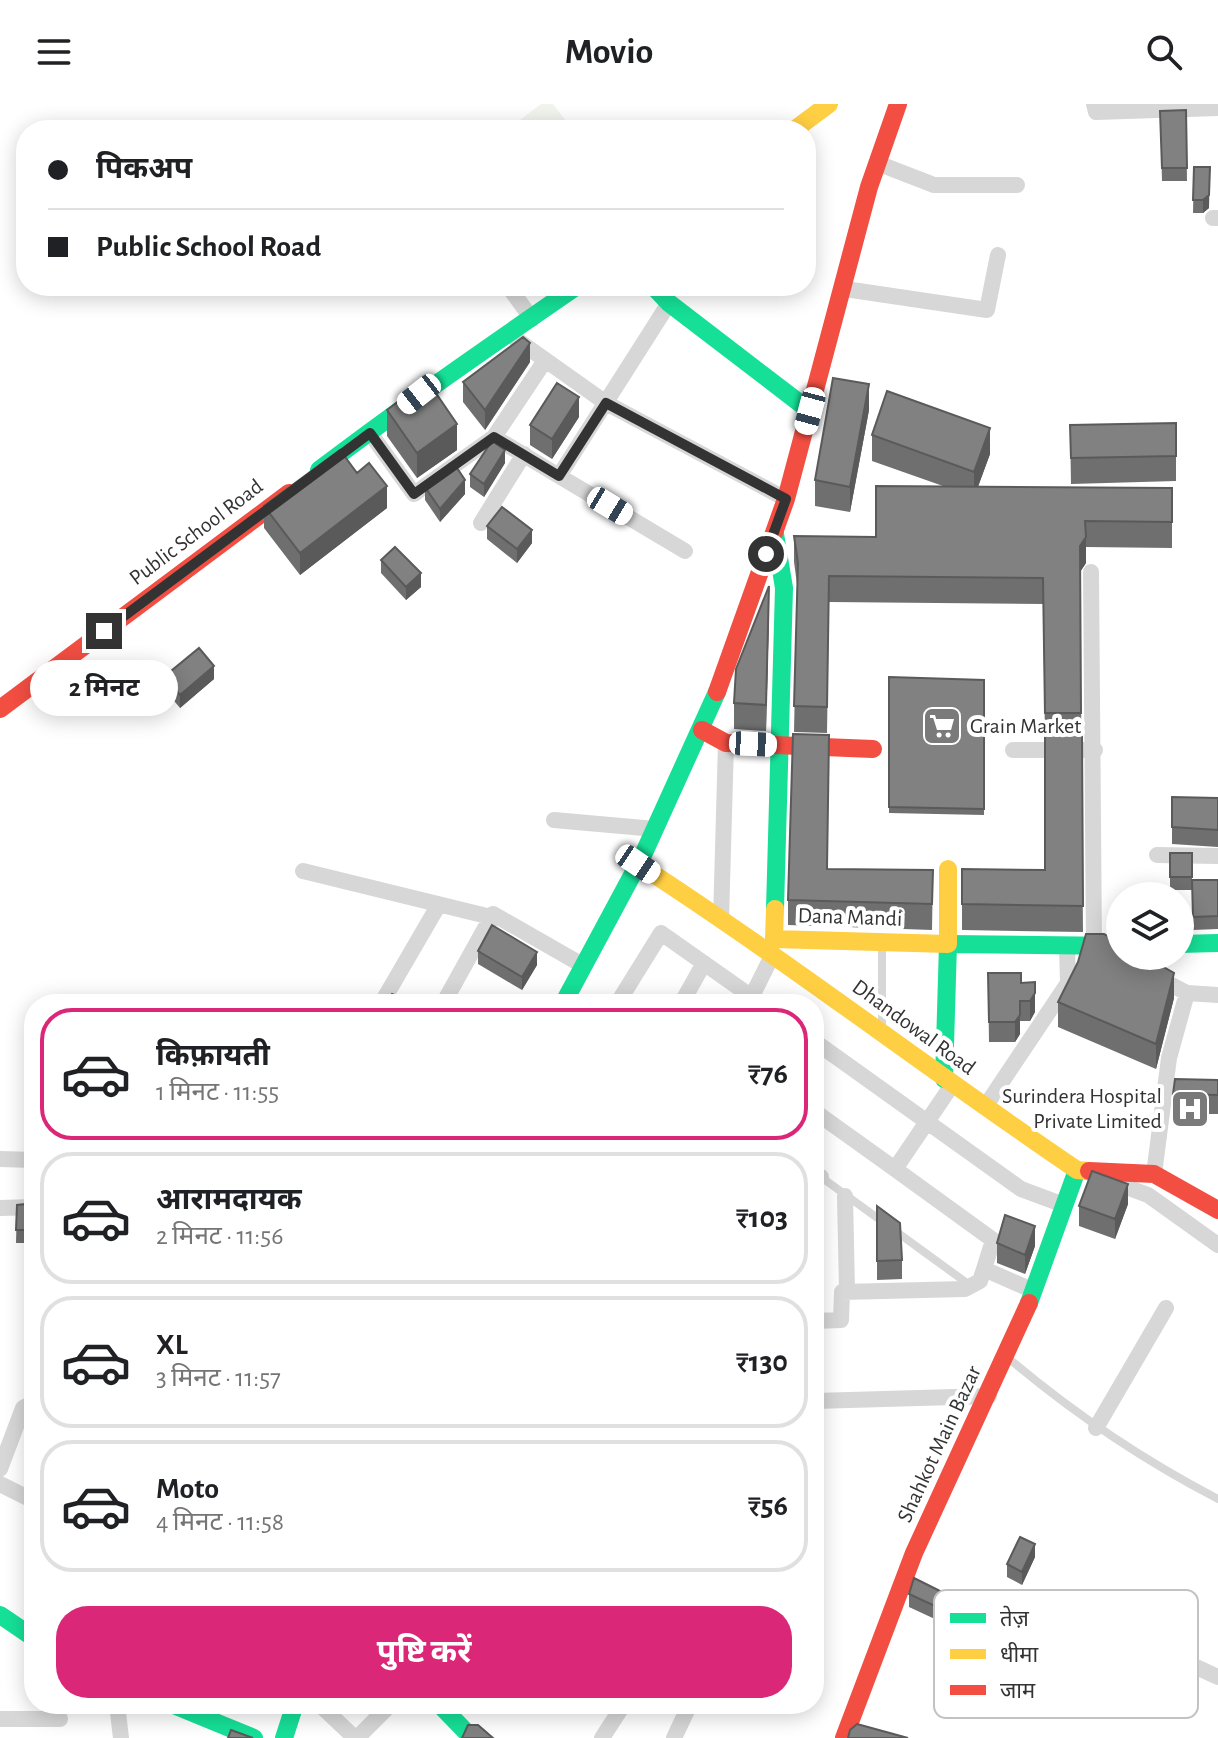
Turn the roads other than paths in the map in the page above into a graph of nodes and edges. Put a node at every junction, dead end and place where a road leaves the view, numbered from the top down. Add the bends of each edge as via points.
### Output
1 (829, 104) edge
2 (898, 104) edge
3 (1094, 104) edge
4 (1218, 108) edge
5 (807, 120) edge
6 (877, 163) junction
7 (1017, 185) dead end
8 (998, 255) dead end
9 (845, 289) junction
10 (515, 296) edge
11 (563, 296) edge
12 (662, 296) edge
13 (669, 303) junction
14 (532, 319) junction
15 (511, 335) junction
16 (544, 362) junction
17 (606, 403) junction
18 (810, 411) junction
19 (370, 433) junction
20 (494, 437) junction
21 (524, 454) junction
22 (559, 476) junction
23 (786, 499) junction
24 (481, 523) dead end
25 (774, 530) junction
26 (685, 551) dead end
27 (1091, 572) dead end
28 (0, 709) edge
29 (702, 730) junction
30 (726, 743) junction
31 (779, 745) junction
32 (873, 749) dead end
33 (1013, 750) dead end
34 (1095, 750) junction
35 (554, 820) dead end
36 (655, 829) junction
37 (1157, 855) dead end
38 (1218, 856) edge
39 (638, 864) junction
40 (948, 869) dead end
41 (303, 871) dead end
42 (1109, 882) edge
43 (438, 906) junction
44 (491, 917) junction
45 (721, 920) junction
46 (882, 942) junction
47 (1218, 943) edge
48 (948, 944) junction
49 (1194, 944) edge
50 (773, 946) junction
51 (1067, 947) junction
52 (1106, 952) edge
53 (704, 963) junction
54 (584, 966) junction
55 (1146, 970) edge
56 (1187, 993) junction
57 (387, 994) edge
58 (449, 994) edge
59 (569, 994) edge
60 (623, 994) edge
61 (687, 994) edge
62 (744, 994) edge
63 (757, 994) edge
64 (1218, 995) edge
65 (882, 1033) junction
66 (824, 1048) edge
67 (948, 1082) junction
68 (985, 1107) junction
69 (824, 1118) edge
70 (927, 1122) junction
71 (0, 1159) edge
72 (24, 1160) edge
73 (895, 1169) junction
74 (1077, 1170) junction
75 (1154, 1174) junction
76 (824, 1182) edge
77 (845, 1196) junction
78 (1064, 1205) junction
79 (24, 1207) edge
80 (0, 1208) edge
81 (1218, 1210) edge
82 (1218, 1245) edge
83 (984, 1269) junction
84 (971, 1286) junction
85 (847, 1291) junction
86 (1034, 1291) junction
87 (1166, 1308) dead end
88 (824, 1321) edge
89 (1006, 1356) junction
90 (989, 1396) junction
91 (824, 1401) edge
92 (24, 1407) edge
93 (1096, 1428) junction
94 (0, 1469) edge
95 (0, 1484) edge
96 (24, 1496) edge
97 (1218, 1499) edge
98 (0, 1615) edge
99 (24, 1631) edge
100 (1198, 1668) edge
101 (1218, 1677) edge
102 (118, 1714) edge
103 (195, 1714) edge
104 (292, 1714) edge
105 (330, 1714) edge
106 (381, 1714) edge
107 (449, 1714) edge
108 (618, 1714) edge
109 (685, 1714) edge
110 (0, 1719) edge
111 (60, 1719) dead end
112 (850, 1734) edge
113 (121, 1738) edge
114 (254, 1738) edge
115 (284, 1738) edge
116 (356, 1738) edge
117 (472, 1738) edge
118 (602, 1738) edge
119 (674, 1738) edge

1 - 5 street
2 - 6 street
3 - 4 street via 1096,112
6 - 7 street via 934,185
6 - 9 street
8 - 9 street via 987,310
9 - 18 street
10 - 14 street
11 - 14 street, Public School Road
12 - 13 street
13 - 17 street
13 - 18 street
14 - 15 street, Public School Road via 520,322
15 - 16 street
15 - 19 street, Public School Road via 419,394
16 - 17 street
16 - 20 street
17 - 22 street
17 - 23 street
18 - 23 street
19 - 20 street via 414,494
19 - 28 street, Public School Road
20 - 21 street
21 - 22 street
21 - 24 street
22 - 26 street
23 - 25 street
25 - 29 street
25 - 31 street, Dana Mandi via 784,588
27 - 34 street
29 - 30 street
29 - 36 street
30 - 31 street
30 - 45 street
31 - 32 street
31 - 50 street, Dana Mandi
33 - 34 street
34 - 42 street
35 - 36 street
36 - 39 street
37 - 38 street
39 - 45 street
39 - 54 street
40 - 48 street
41 - 43 street
43 - 44 street
43 - 57 street
44 - 54 street
44 - 58 street
45 - 50 street
46 - 48 street, Dana Mandi
46 - 50 street, Dana Mandi
46 - 65 lane
47 - 49 street
48 - 51 street
48 - 67 street
50 - 63 street
50 - 65 street, Dhandowal Road
51 - 52 street
51 - 68 street via 1068,983
53 - 60 street via 661,933
53 - 61 street
53 - 62 street
54 - 59 street
55 - 56 street
56 - 64 street
56 - 75 street via 1169,1058
65 - 67 street, Dhandowal Road
66 - 70 street
67 - 68 street, Dhandowal Road
67 - 70 street
68 - 74 street, Dhandowal Road
69 - 73 street
70 - 73 street
70 - 78 street via 1021,1189
71 - 72 street
73 - 83 street via 993,1240
74 - 75 street
74 - 78 street, Shahkot Main Bazar
74 - 82 street via 1148,1195
75 - 81 street
76 - 77 lane
77 - 84 lane
77 - 85 street
78 - 86 street, Shahkot Main Bazar
79 - 80 street
83 - 84 street via 980,1281
83 - 86 street
84 - 85 street
85 - 88 street via 842,1292 841,1320
86 - 89 street, Shahkot Main Bazar
87 - 93 street
89 - 90 street, Shahkot Main Bazar
89 - 93 lane
90 - 91 street
90 - 112 street, Shahkot Main Bazar via 914,1553
92 - 94 street
93 - 97 lane
95 - 96 street
98 - 99 street
100 - 101 street
102 - 113 street
103 - 114 street
104 - 115 street
105 - 116 street
106 - 116 street
107 - 117 street
108 - 118 street
109 - 119 street
110 - 111 street

